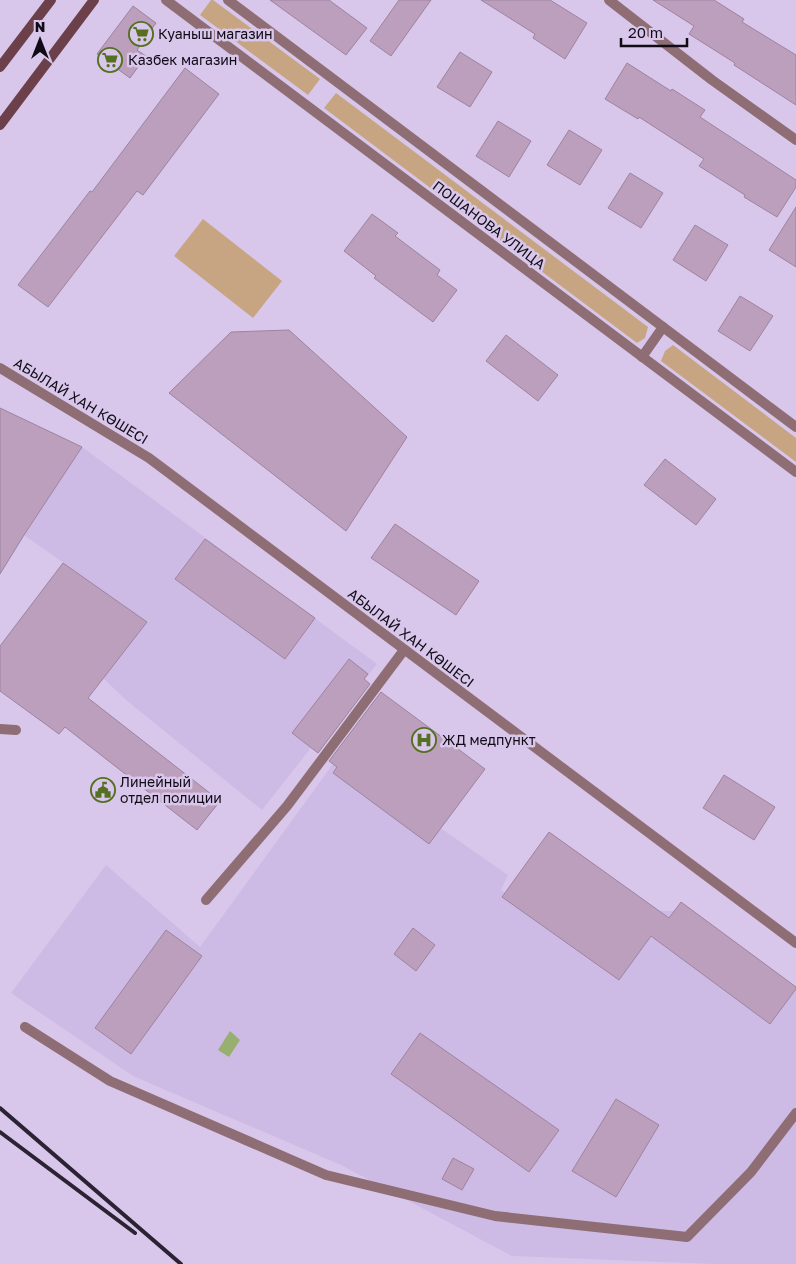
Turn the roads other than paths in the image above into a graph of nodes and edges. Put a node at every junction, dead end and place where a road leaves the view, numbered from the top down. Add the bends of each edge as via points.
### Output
1 (51, 0) edge
2 (94, 0) edge
3 (166, 0) edge
4 (228, 0) edge
5 (609, 0) edge
6 (0, 68) edge
7 (0, 125) edge
8 (796, 140) edge
9 (663, 327) junction
10 (642, 357) junction
11 (0, 368) edge
12 (796, 427) edge
13 (796, 472) edge
14 (404, 650) junction
15 (0, 729) edge
16 (16, 730) dead end
17 (206, 900) dead end
18 (796, 943) edge
19 (25, 1027) dead end
20 (796, 1113) edge

1 - 6 street
2 - 7 street
3 - 10 street, ПОШАНОВА УЛИЦА
4 - 9 street, ПОШАНОВА УЛИЦА
5 - 8 street
9 - 10 street
9 - 12 street, ПОШАНОВА УЛИЦА
10 - 13 street, ПОШАНОВА УЛИЦА
11 - 14 street, АБЫЛАЙ ХАН КӨШЕСІ via 149,458
14 - 17 street via 287,806
14 - 18 street, АБЫЛАЙ ХАН КӨШЕСІ
15 - 16 street
19 - 20 street via 110,1081 326,1175 495,1216 687,1237 751,1172

